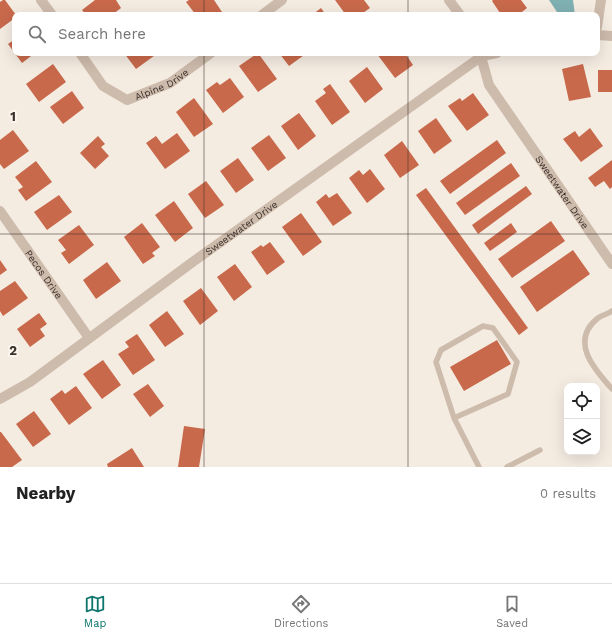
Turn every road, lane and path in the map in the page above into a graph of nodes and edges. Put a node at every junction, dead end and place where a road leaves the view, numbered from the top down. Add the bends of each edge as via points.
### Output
1 (41, 0) edge
2 (282, 0) edge
3 (449, 0) edge
4 (601, 0) edge
5 (50, 12) edge
6 (266, 12) edge
7 (458, 12) edge
8 (599, 12) edge
9 (600, 35) edge
10 (612, 36) edge
11 (82, 56) edge
12 (207, 56) edge
13 (478, 56) edge
14 (482, 56) edge
15 (0, 212) edge
16 (612, 264) edge
17 (612, 312) edge
18 (89, 338) junction
19 (612, 389) edge
20 (0, 399) edge
21 (454, 418) junction
22 (540, 450) dead end
23 (479, 467) edge
24 (506, 467) edge

1 - 5 street
2 - 6 street
3 - 7 street
4 - 8 street
9 - 10 street
11 - 12 street, Alpine Drive via 104,86 127,100 170,84
13 - 18 street, Sweetwater Drive
14 - 16 street, Sweetwater Drive via 489,85
15 - 18 street, Pecos Drive
17 - 19 lane via 598,318 587,331 584,349 594,369
18 - 20 street, Sweetwater Drive via 30,382
21 - 21 lane via 436,362 440,350 483,326 493,328 517,362 508,394
21 - 23 lane
22 - 24 lane

